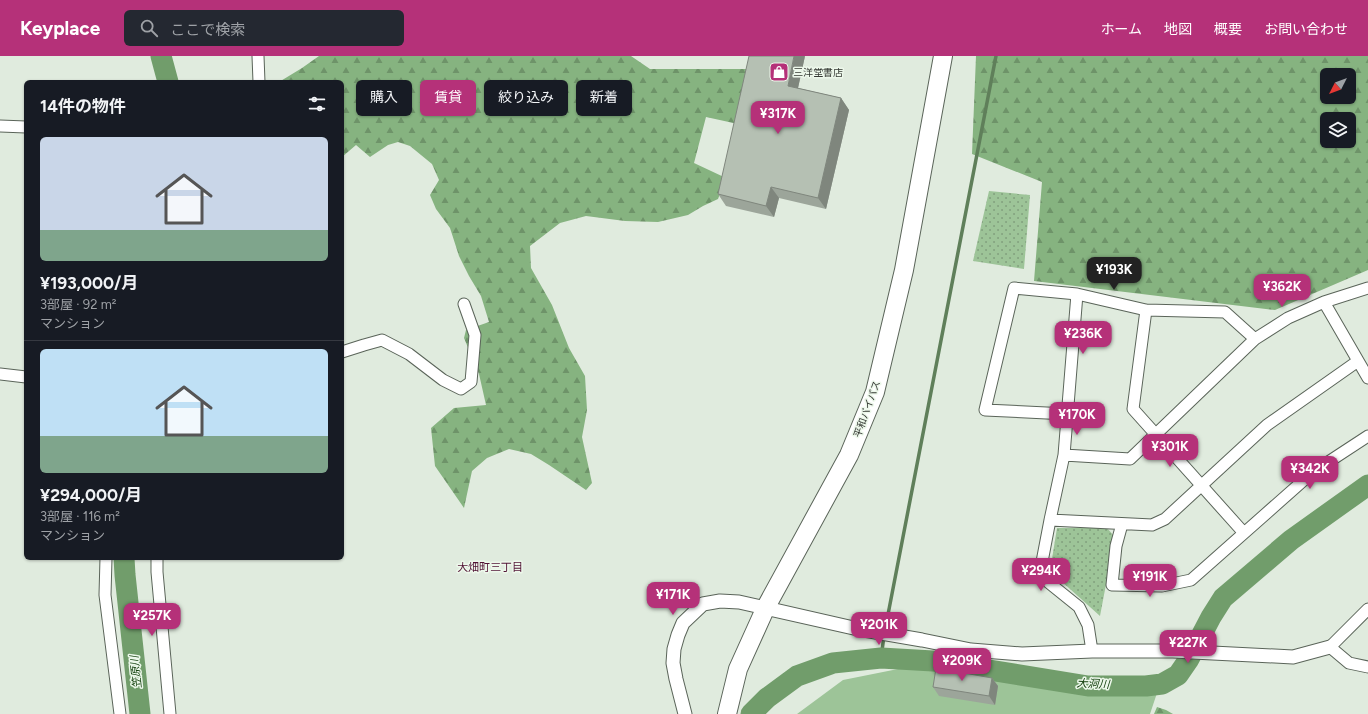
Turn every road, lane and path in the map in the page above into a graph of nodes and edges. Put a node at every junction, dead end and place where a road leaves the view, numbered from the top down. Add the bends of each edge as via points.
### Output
1 (258, 56) edge
2 (943, 56) edge
3 (259, 80) edge
4 (0, 126) edge
5 (24, 127) edge
6 (1368, 288) edge
7 (1076, 294) junction
8 (1324, 302) junction
9 (464, 304) dead end
10 (1146, 310) junction
11 (1255, 339) junction
12 (344, 351) edge
13 (1358, 362) junction
14 (0, 374) edge
15 (24, 377) edge
16 (1368, 378) edge
17 (1067, 414) junction
18 (1155, 435) junction
19 (1368, 436) edge
20 (1064, 455) junction
21 (1201, 485) junction
22 (1050, 520) junction
23 (1122, 524) junction
24 (1244, 533) junction
25 (106, 560) edge
26 (157, 560) edge
27 (766, 607) junction
28 (1368, 609) edge
29 (1330, 647) junction
30 (1092, 652) junction
31 (1368, 667) edge
32 (120, 714) edge
33 (170, 714) edge
34 (685, 714) edge
35 (727, 714) edge

1 - 3 street
2 - 27 highway, 平和バイパス via 904,270 875,392 849,455
4 - 5 street
6 - 8 street
7 - 10 street
7 - 17 street
7 - 17 street via 1014,288 985,410
8 - 11 street via 1288,318
8 - 13 street
9 - 12 street via 475,335 471,382 461,389 442,380 409,354 382,340
10 - 11 street via 1225,312
10 - 18 street via 1133,409
11 - 18 street
13 - 16 street
13 - 21 street via 1267,425
14 - 15 street
17 - 20 street
18 - 20 street via 1130,459
18 - 21 street
19 - 24 street via 1313,472
20 - 22 street
21 - 23 street via 1165,519 1152,525
21 - 24 street
22 - 23 street
22 - 30 street via 1041,567 1048,582 1079,607 1088,625
23 - 24 street via 1116,546 1112,585 1162,586 1191,580
25 - 32 street via 105,595
26 - 33 street
27 - 30 street via 858,629 971,650 1022,654
27 - 34 street via 720,601 703,604 683,623 678,634 673,663
27 - 35 highway, 平和バイパス via 738,669
28 - 29 street
29 - 30 street via 1294,657 1173,651
29 - 31 street via 1349,663

